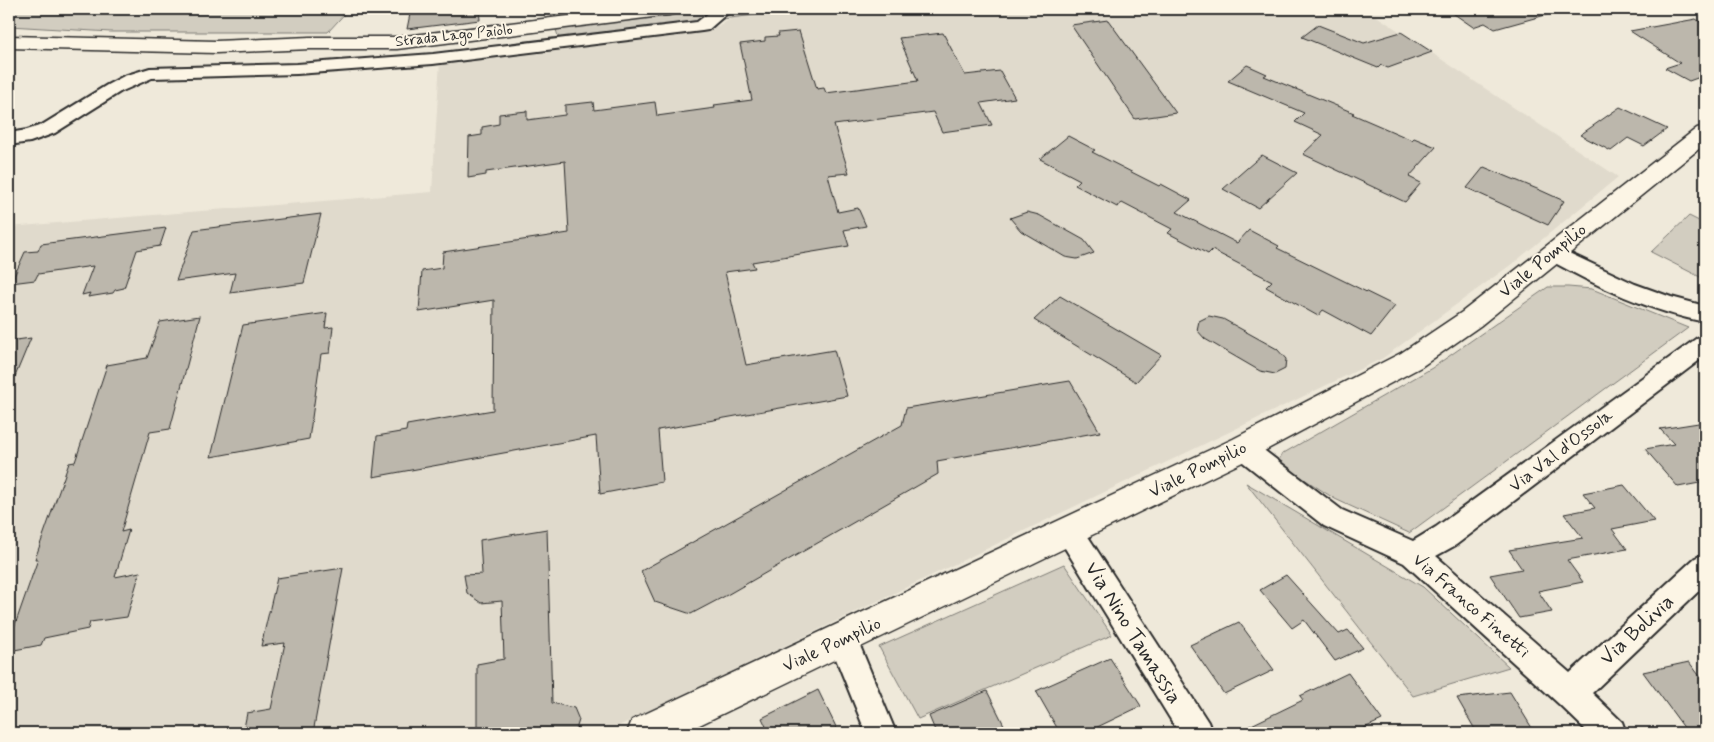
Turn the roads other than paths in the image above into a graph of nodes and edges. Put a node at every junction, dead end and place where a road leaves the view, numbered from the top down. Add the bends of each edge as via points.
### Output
1 (626, 9) edge
2 (669, 9) edge
3 (724, 9) edge
4 (9, 36) edge
5 (450, 37) junction
6 (9, 42) edge
7 (59, 43) junction
8 (328, 43) junction
9 (448, 57) junction
10 (1705, 133) edge
11 (9, 139) edge
12 (1554, 253) junction
13 (1680, 309) junction
14 (1705, 314) edge
15 (1705, 322) edge
16 (1705, 344) edge
17 (1243, 448) junction
18 (1070, 532) junction
19 (1414, 554) junction
20 (1705, 567) edge
21 (843, 640) junction
22 (1570, 692) junction
23 (645, 733) edge
24 (881, 733) edge
25 (1197, 733) edge
26 (1612, 733) edge

1 - 8 street, Strada Lago Paiolo
2 - 5 street, Strada Lago Paiolo
3 - 9 street via 702,26
4 - 7 street, Strada Lago Paiolo
5 - 8 street, Strada Lago Paiolo via 397,43
5 - 9 street
6 - 7 street, Strada Lago Paiolo
7 - 8 street, Strada Lago Paiolo via 216,47
9 - 11 street via 297,69 150,73 106,91 55,127
10 - 12 street, Viale Pompilio
12 - 13 street
12 - 17 street, Viale Pompilio via 1412,360
13 - 14 street
13 - 15 street
16 - 19 street, Via Val d'Ossola via 1446,536
17 - 18 street, Viale Pompilio
17 - 19 street, Via Franco Finetti via 1333,518
18 - 21 street, Viale Pompilio
18 - 25 street, Via Nino Tamassia
19 - 22 street, Via Franco Finetti
20 - 22 street, Via Bolivia
21 - 23 street, Viale Pompilio
21 - 24 street
22 - 26 street, Via Franco Finetti

